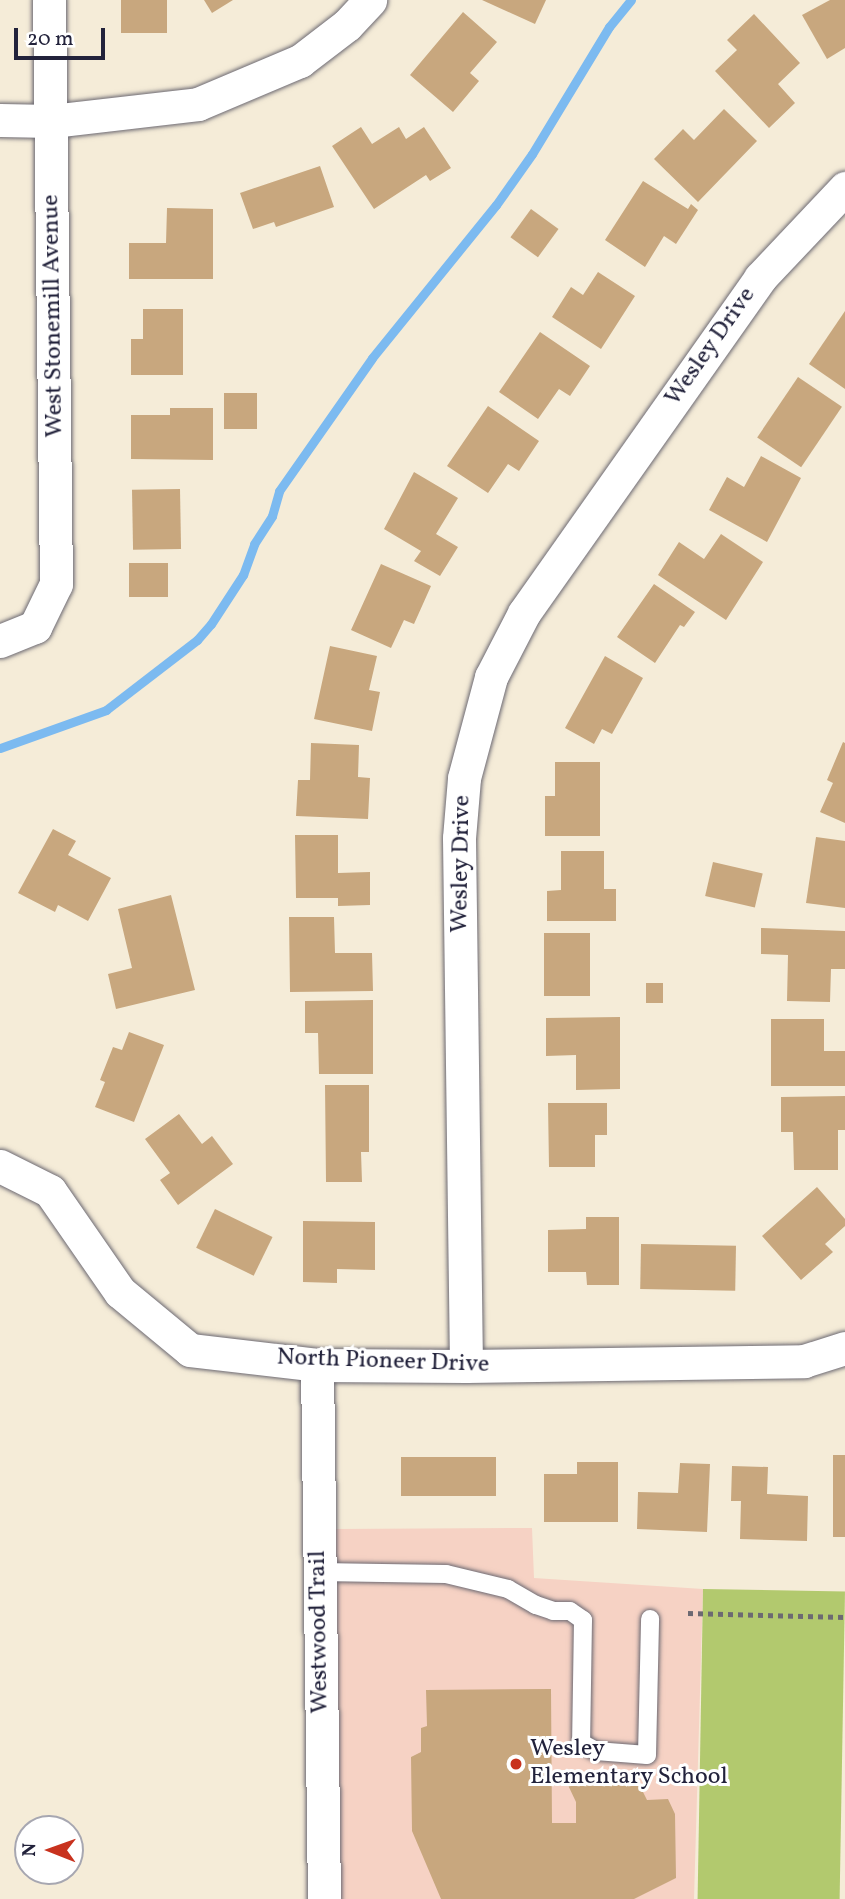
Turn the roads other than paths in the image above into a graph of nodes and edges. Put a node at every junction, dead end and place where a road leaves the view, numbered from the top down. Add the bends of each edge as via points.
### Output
1 (49, 0) edge
2 (370, 0) edge
3 (0, 120) edge
4 (52, 121) junction
5 (845, 188) edge
6 (0, 641) edge
7 (0, 1166) edge
8 (845, 1348) edge
9 (317, 1365) junction
10 (466, 1366) junction
11 (320, 1572) junction
12 (650, 1619) dead end
13 (324, 1899) edge

1 - 4 street, West Stonemill Avenue
2 - 4 street via 347,25 300,61 198,104
3 - 4 street
4 - 6 street, West Stonemill Avenue via 56,584 35,627
5 - 10 street, Wesley Drive via 760,278 524,612 491,677 464,778 459,838
7 - 9 street, North Pioneer Drive via 50,1191 120,1292 190,1350
8 - 10 street, North Pioneer Drive via 804,1361
9 - 10 street, North Pioneer Drive
9 - 11 street, Westwood Trail
11 - 12 lane via 446,1574 508,1589 554,1611 570,1611 583,1620 581,1743 596,1751 647,1755
11 - 13 street, Westwood Trail

